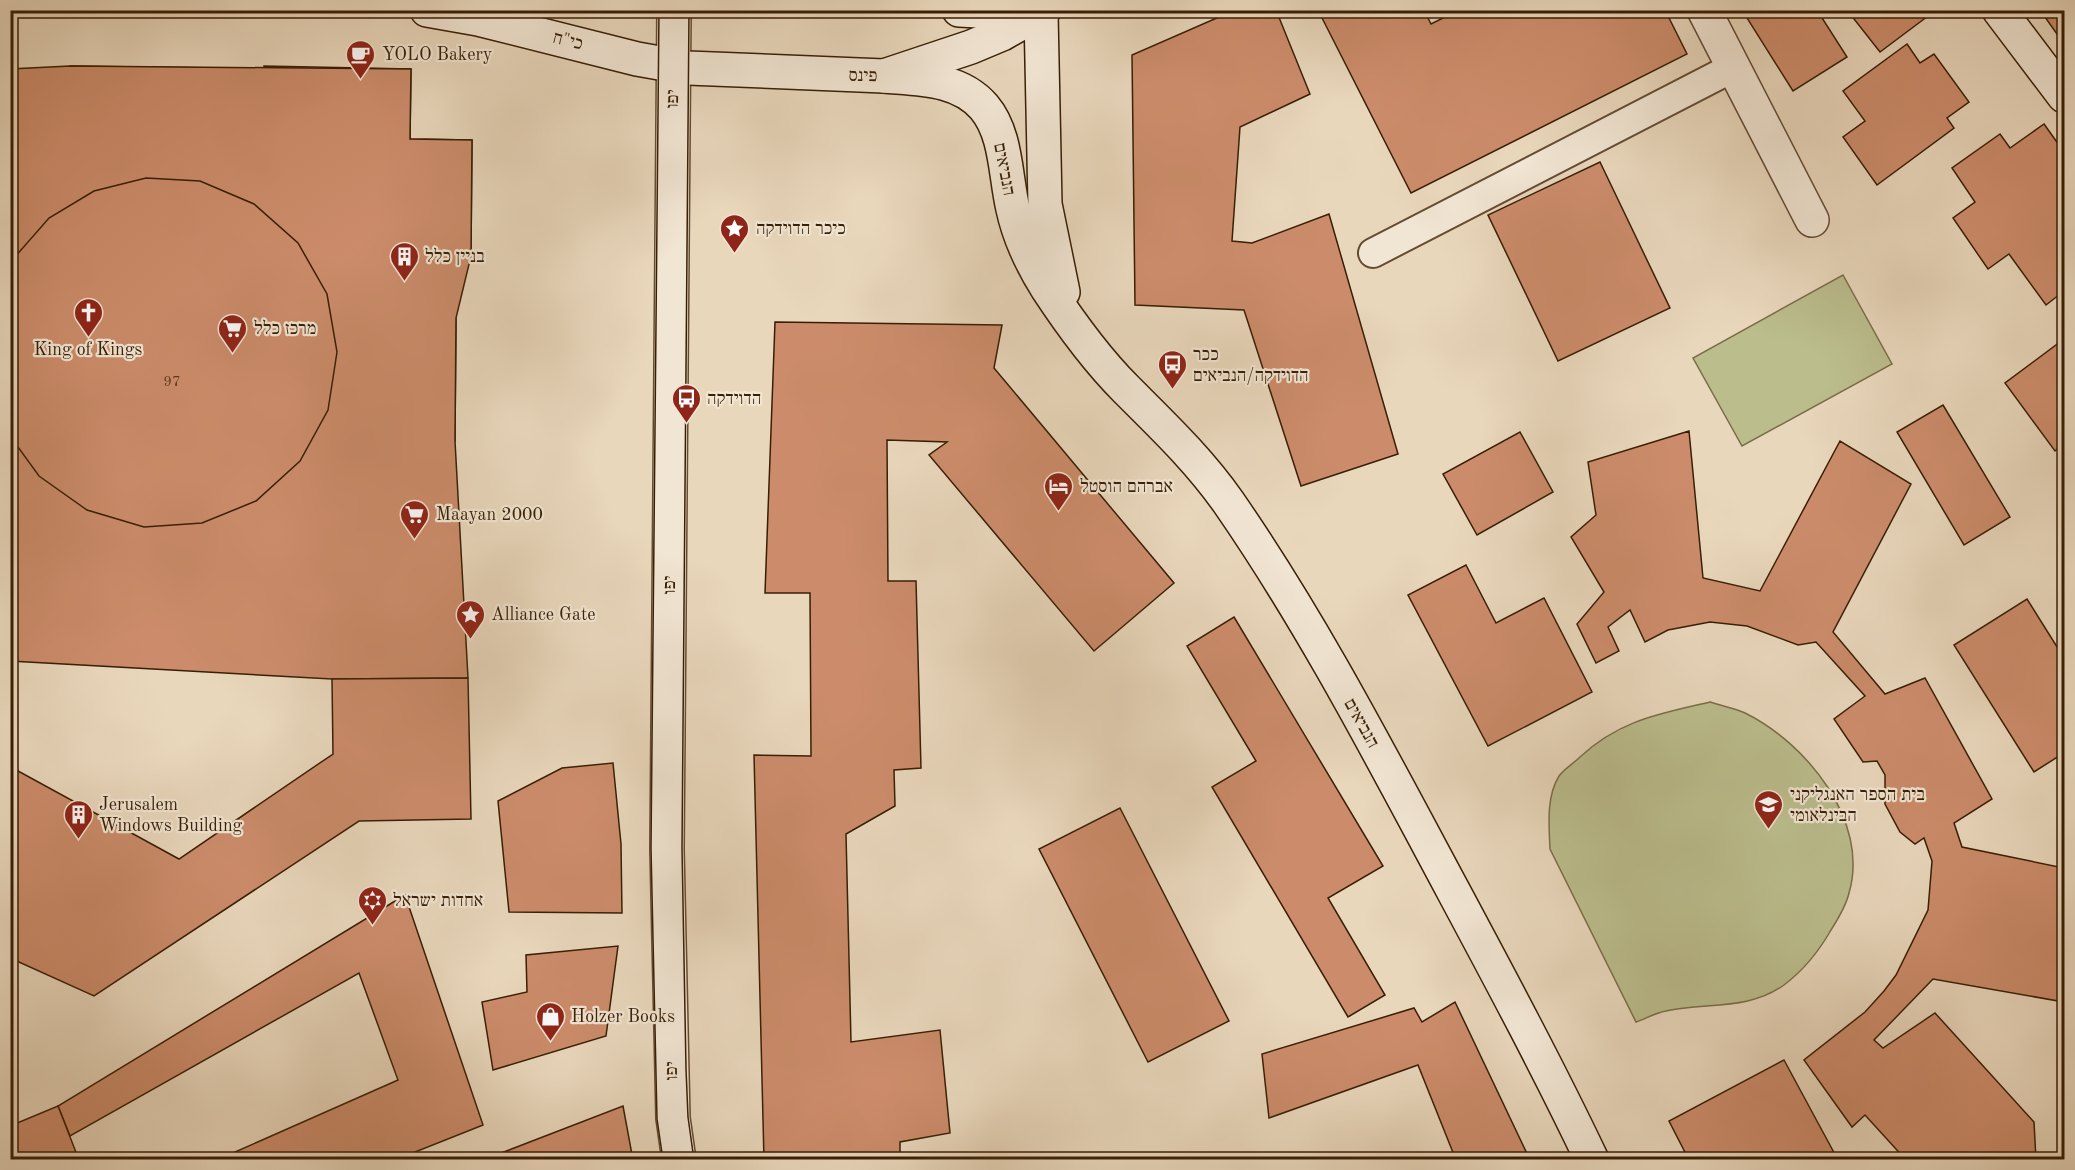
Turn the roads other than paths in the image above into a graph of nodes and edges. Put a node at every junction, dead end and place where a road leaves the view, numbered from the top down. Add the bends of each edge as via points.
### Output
1 (427, 10) edge
2 (674, 10) edge
3 (958, 10) edge
4 (1704, 10) edge
5 (1999, 10) edge
6 (1043, 12) edge
7 (673, 66) junction
8 (1734, 67) junction
9 (884, 76) junction
10 (2064, 96) edge
11 (1812, 220) dead end
12 (1373, 253) dead end
13 (1073, 325) junction
14 (679, 1160) edge
15 (1592, 1160) edge

1 - 7 street, כי"ח
2 - 7 street, יפו
3 - 6 street
4 - 8 street
5 - 10 street
6 - 9 street, פינס via 970,47
6 - 13 street, הנביאים via 1045,204 1058,274
7 - 9 street, פינס
7 - 14 street, יפו via 667,849 672,1118
8 - 11 street
8 - 12 lane
9 - 13 street, הנביאים via 961,88 984,107 1003,148 1011,203 1024,244
13 - 15 street, הנביאים via 1124,387 1198,464 1273,571 1371,738 1542,1056

